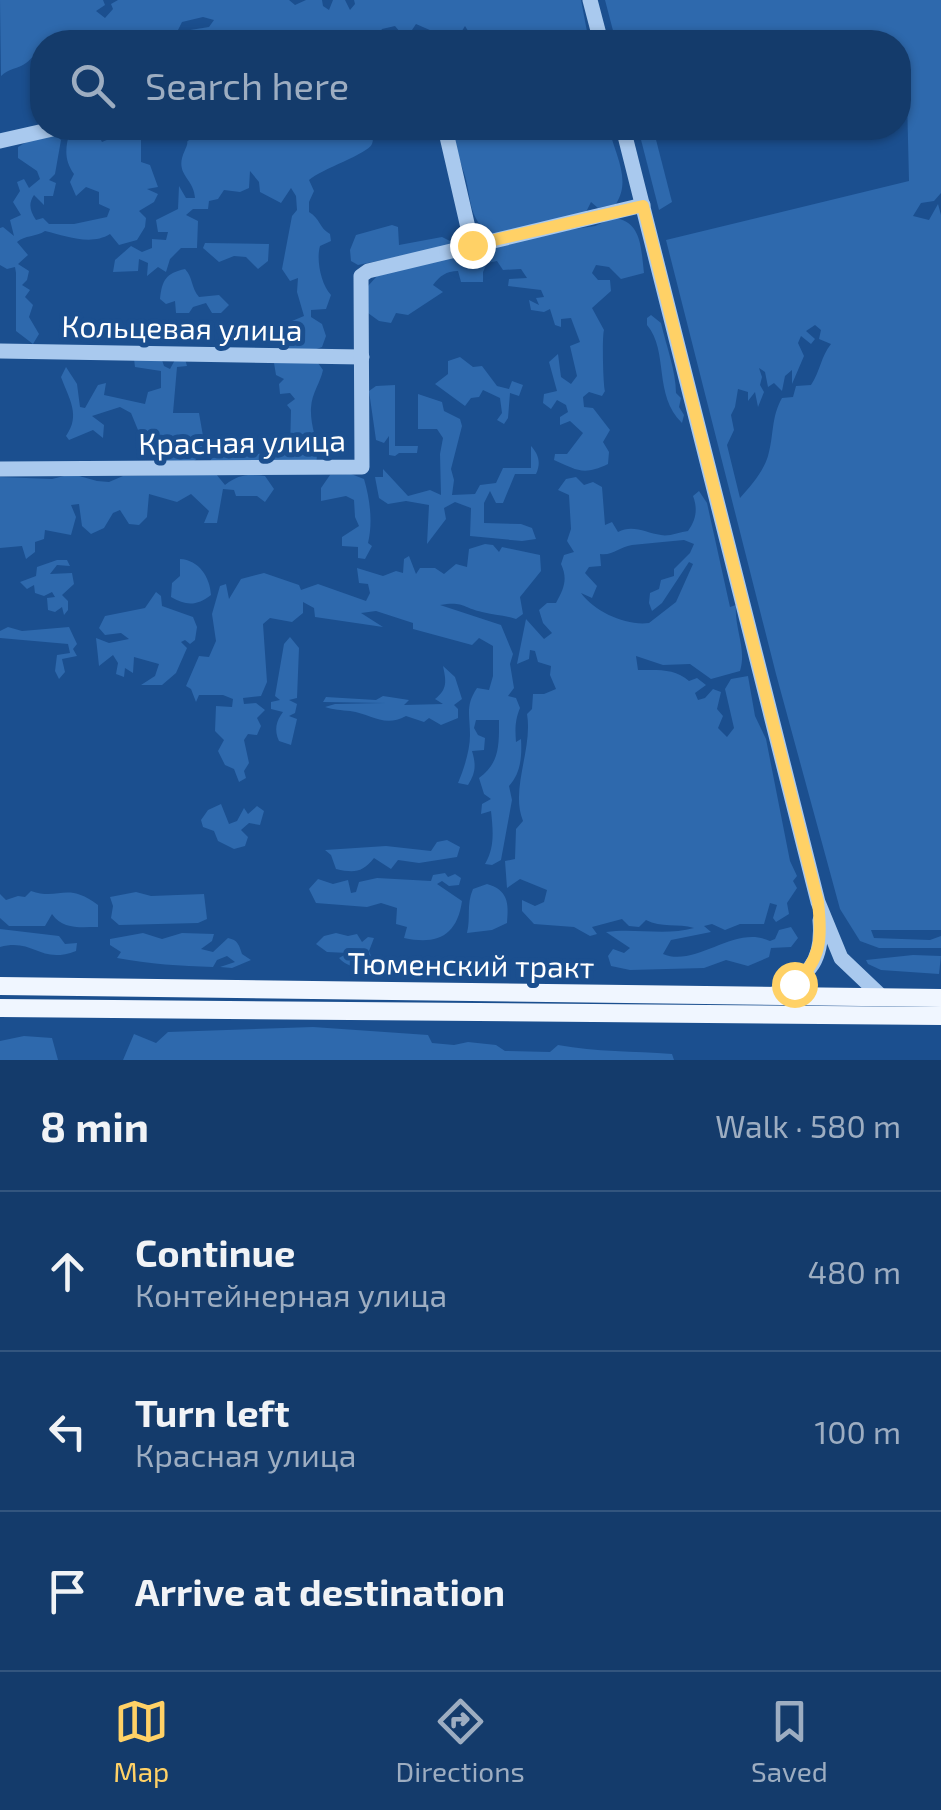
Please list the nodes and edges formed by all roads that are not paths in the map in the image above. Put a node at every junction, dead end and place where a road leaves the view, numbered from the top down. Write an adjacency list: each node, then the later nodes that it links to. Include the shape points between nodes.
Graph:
1 (590, 0): 2 (street)
2 (598, 30)
3 (30, 134): 6 (street)
4 (448, 140): 8 (street)
5 (626, 140): 7 (street)
6 (0, 141)
7 (643, 206): 8 (street, Красная улица); 12 (street)
8 (472, 245): 10 (street, Красная улица, via 361,276)
9 (0, 351): 10 (street, Кольцевая улица)
10 (362, 357): 11 (street, Красная улица, via 362,467)
11 (0, 469)
12 (818, 902): 14 (street, via 814,964); 15 (street, via 841,958)
13 (0, 986): 14 (main road, Тюменский тракт)
14 (770, 996): 15 (main road, Тюменский тракт)
15 (882, 997): 16 (main road, Тюменский тракт)
16 (941, 998)
17 (0, 1008): 18 (main road, Тюменский тракт)
18 (941, 1016)

